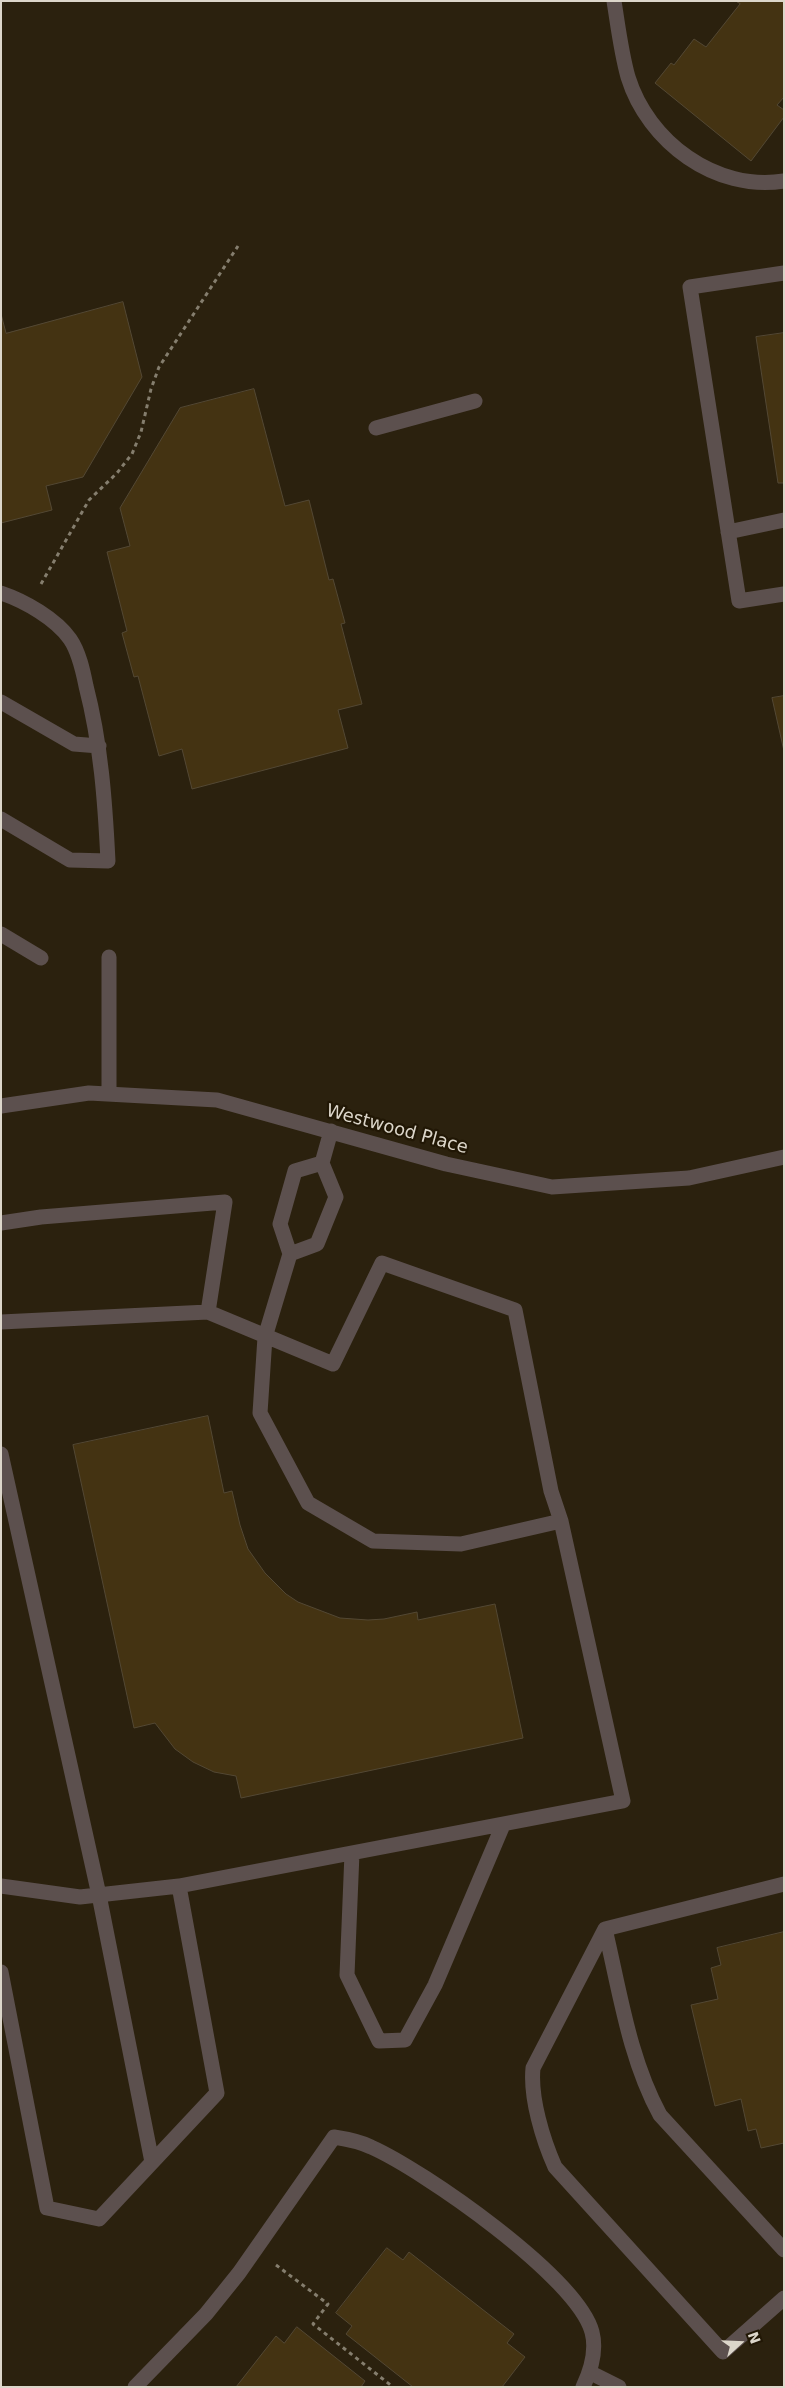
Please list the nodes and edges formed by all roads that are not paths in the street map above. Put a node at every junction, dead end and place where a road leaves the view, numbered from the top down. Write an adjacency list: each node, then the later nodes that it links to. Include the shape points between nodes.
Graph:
1 (614, 1): 2 (street, via 629,78 641,106 658,130 680,151 725,177 745,182)
2 (784, 181)
3 (784, 273): 7 (street, via 690,288)
4 (475, 401): 5 (street)
5 (376, 428)
6 (784, 520): 7 (street)
7 (728, 532): 9 (street, via 739,601)
8 (1, 592): 11 (street, via 62,629 72,641)
9 (784, 594)
10 (1, 702): 11 (street, via 74,744)
11 (100, 746): 12 (street, via 108,861 70,860)
12 (1, 819)
13 (1, 934): 15 (street)
14 (109, 957): 16 (street)
15 (41, 958)
16 (109, 1094): 17 (street, Westwood Place, via 89,1093); 18 (street, Westwood Place, via 217,1100)
17 (1, 1106)
18 (331, 1132): 19 (street, Westwood Place, via 446,1164 552,1186 689,1178); 20 (street)
19 (784, 1157)
20 (322, 1163): 22 (street, via 295,1171 280,1224); 22 (street, via 336,1197 316,1244)
21 (1, 1223): 23 (street, via 41,1216 225,1202)
22 (290, 1254): 25 (street)
23 (208, 1312): 24 (street); 25 (street)
24 (1, 1322)
25 (265, 1337): 27 (street, via 260,1413 308,1503 373,1541 461,1544); 27 (street, via 333,1364 382,1263 514,1310 551,1491)
26 (1, 1454): 33 (street)
27 (561, 1521): 28 (street, via 623,1801)
28 (503, 1825): 29 (street); 29 (street, via 435,1985 405,2040 379,2041 347,1975)
29 (352, 1853): 32 (street)
30 (784, 1884): 34 (street)
31 (1, 1886): 33 (street, via 80,1897)
32 (179, 1886): 33 (street); 36 (street, via 217,2094)
33 (99, 1895): 36 (street)
34 (605, 1929): 37 (street, via 637,2063 660,2115); 38 (street, via 533,2068 536,2104 547,2148 556,2167 724,2352)
35 (1, 1972): 36 (street, via 48,2208 99,2219)
36 (152, 2162)
37 (784, 2250)
38 (784, 2298)
39 (590, 2372): 40 (street, via 595,2348 592,2330 566,2292 482,2217 445,2189 370,2146 334,2137 206,2314); 41 (street); 42 (street)
40 (135, 2387)
41 (582, 2387)
42 (619, 2387)

